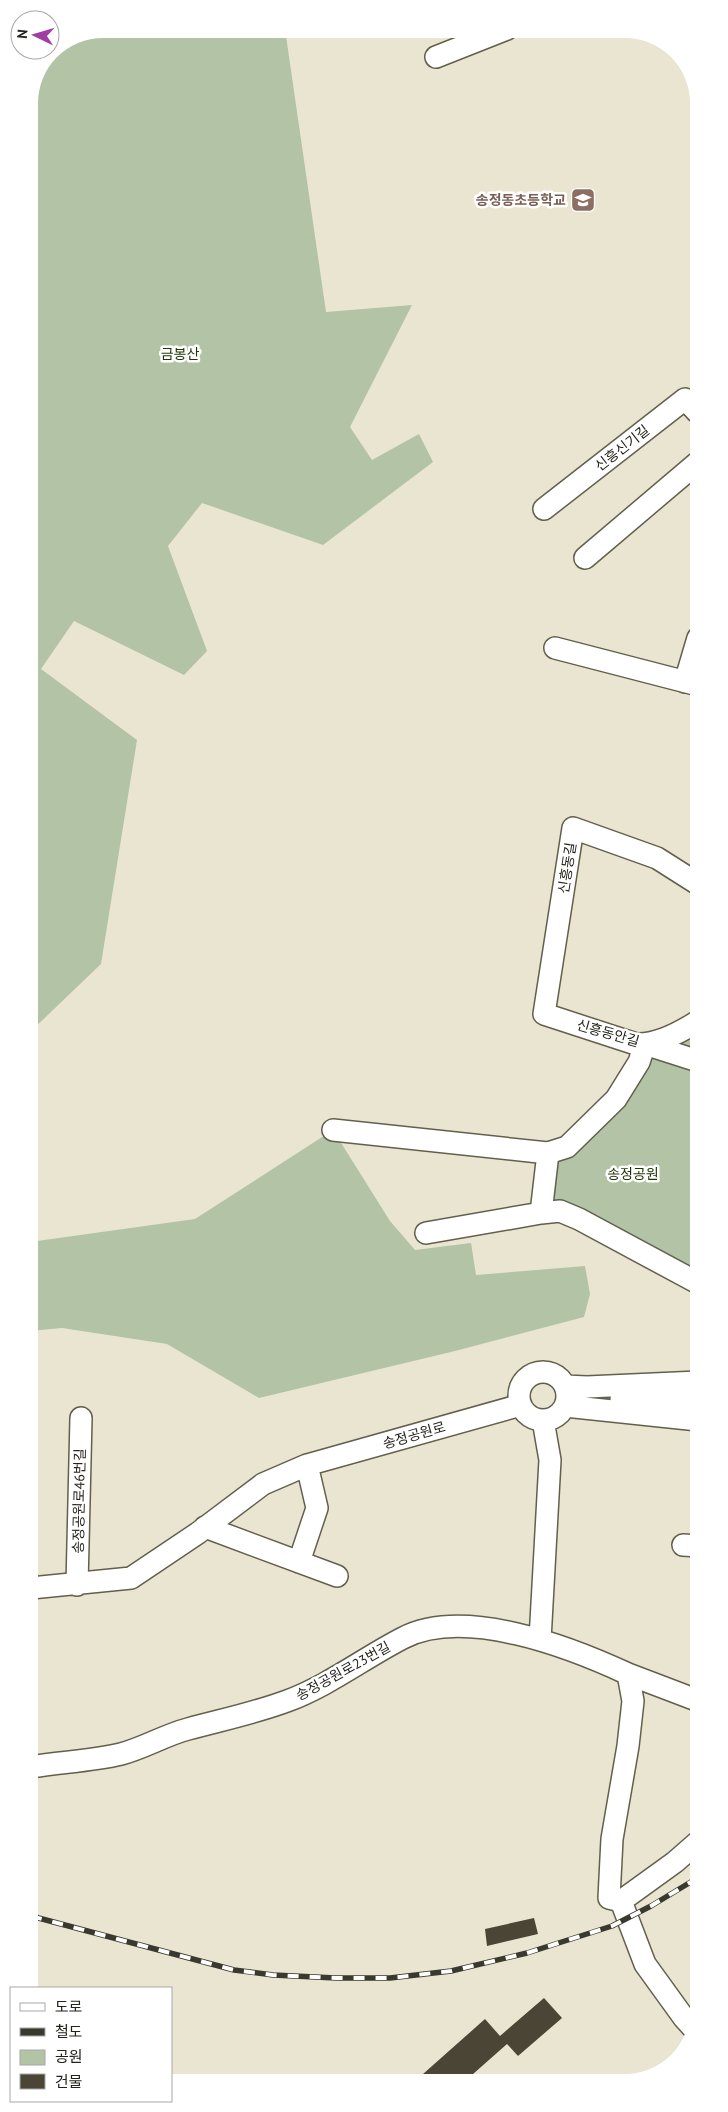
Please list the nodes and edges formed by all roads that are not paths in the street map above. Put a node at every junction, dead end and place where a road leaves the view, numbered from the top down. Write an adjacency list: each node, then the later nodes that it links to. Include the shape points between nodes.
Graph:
1 (484, 38): 2 (street)
2 (436, 57)
3 (690, 404): 5 (street, 신흥신기길, via 685,399)
4 (690, 469): 6 (street)
5 (544, 509)
6 (585, 558)
7 (555, 648): 8 (street)
8 (690, 684)
9 (690, 879): 10 (street, 신흥동길, via 657,858 573,828)
10 (544, 1014): 12 (street, 신흥동안길, via 636,1044)
11 (690, 1027): 12 (street, 신흥동안길)
12 (645, 1044): 13 (street); 15 (street, via 639,1062 616,1100 567,1147)
13 (690, 1058)
14 (333, 1130): 15 (street)
15 (548, 1153): 16 (street)
16 (541, 1213): 17 (street); 18 (street, via 560,1211 580,1219)
17 (426, 1234)
18 (690, 1279)
19 (690, 1382): 20 (street, via 586,1387)
20 (566, 1397): 21 (street); 22 (street, via 555,1374 540,1372 532,1374 521,1386); 24 (street); 25 (street, via 558,1415)
21 (690, 1400)
22 (521, 1405): 25 (street, via 528,1415); 26 (street, 송정공원로)
23 (81, 1418): 30 (street, 송정공원로46번길)
24 (690, 1419)
25 (543, 1420): 32 (street, via 550,1460)
26 (307, 1465): 27 (street, 송정공원로, via 263,1484); 28 (street, via 316,1508)
27 (205, 1527): 28 (street); 30 (street, 송정공원로, via 131,1578)
28 (299, 1562): 29 (street)
29 (336, 1576)
30 (78, 1585): 31 (street, 송정공원로)
31 (38, 1588)
32 (540, 1640): 33 (street, 송정공원로23번길); 35 (street, 송정공원로23번길, via 509,1632 460,1627 424,1631 404,1637 322,1685 287,1701 182,1730 120,1754)
33 (628, 1674): 34 (street, 송정공원로23번길); 37 (street, via 633,1701 612,1839 609,1898)
34 (690, 1698)
35 (38, 1766)
36 (690, 1849): 37 (street)
37 (621, 1901): 38 (street, via 645,1964)
38 (689, 2023)

